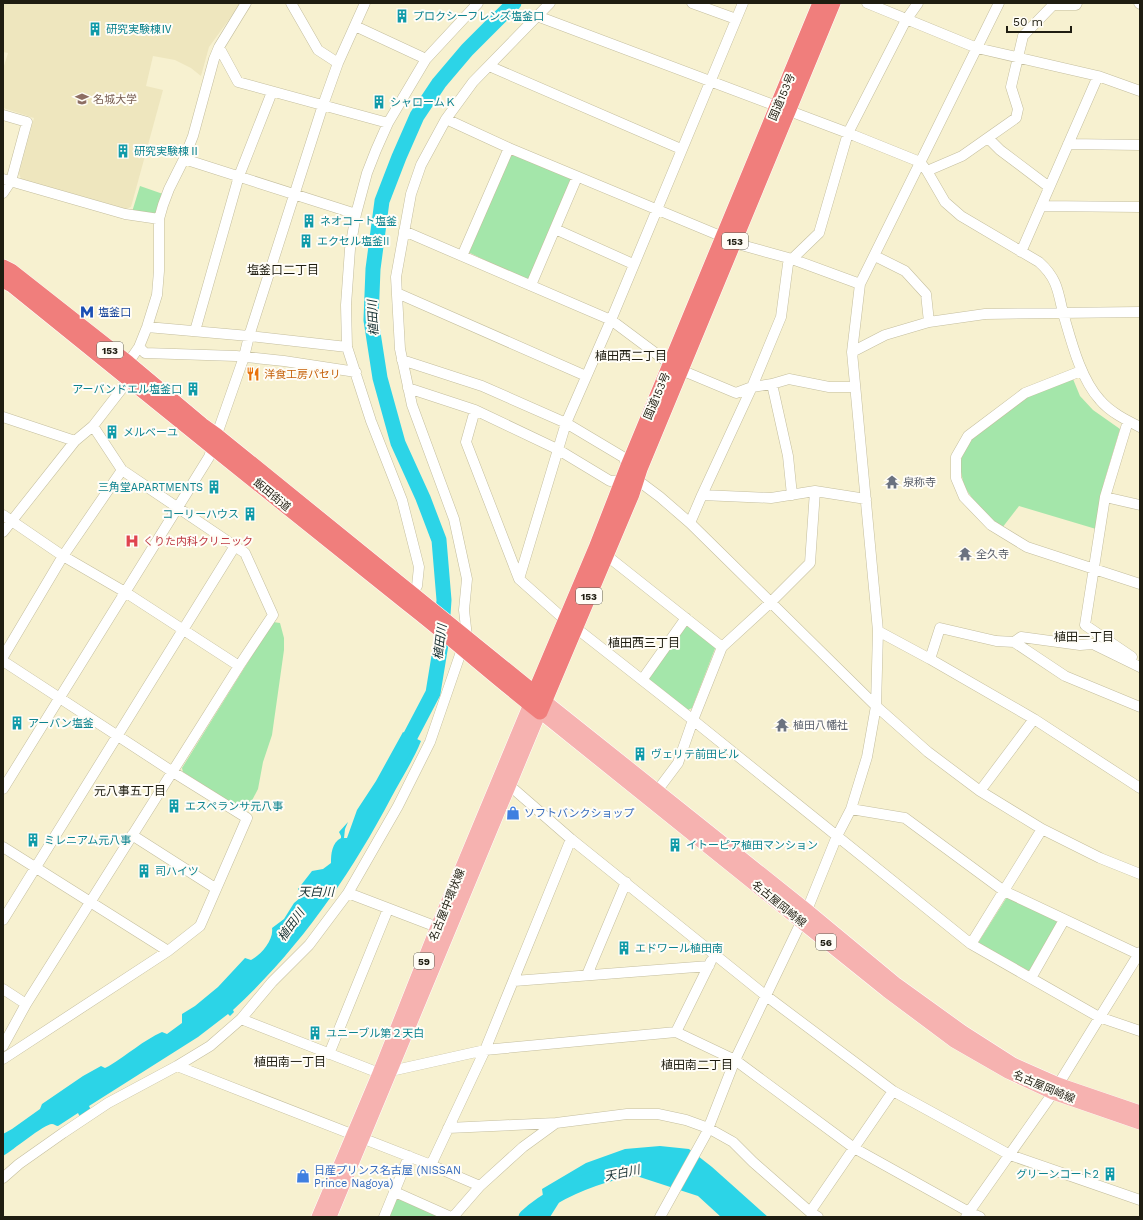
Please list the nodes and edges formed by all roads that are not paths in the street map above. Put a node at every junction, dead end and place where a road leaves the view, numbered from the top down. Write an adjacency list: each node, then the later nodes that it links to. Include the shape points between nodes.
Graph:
1 (246, 3): 18 (street)
2 (291, 3): 22 (street, via 318,50)
3 (365, 3): 17 (street)
4 (478, 3): 21 (street)
5 (550, 3): 14 (street)
6 (692, 3): 15 (street)
7 (743, 3): 15 (street)
8 (820, 3): 29 (highway, 国道153号 / 153)
9 (833, 3): 29 (highway, 国道153号 / 153)
10 (867, 3): 16 (street)
11 (918, 3): 16 (street)
12 (999, 3): 19 (street)
13 (1077, 3): 20 (street, via 1053,5 1023,36)
14 (537, 16): 23 (street); 25 (street)
15 (736, 19): 25 (street)
16 (906, 20): 19 (street); 33 (street)
17 (355, 26): 21 (street); 22 (street)
18 (218, 47): 27 (street, via 238,82); 39 (street)
19 (977, 48): 20 (street); 40 (street)
20 (1018, 57): 24 (street); 34 (street, via 1011,87 1018,109 1016,118)
21 (426, 59): 32 (street)
22 (338, 63): 28 (street)
23 (489, 66): 31 (street); 38 (street)
24 (1098, 76): 26 (street); 35 (street)
25 (710, 82): 29 (street); 38 (street)
26 (1140, 91)
27 (272, 92): 28 (street); 42 (street)
28 (323, 105): 32 (street); 47 (street)
29 (783, 109): 33 (street); 55 (highway, 国道153号 / 153)
30 (3, 115): 44 (street, via 27,122)
31 (446, 118): 37 (street); 54 (street, via 416,176)
32 (388, 123): 51 (street, via 376,150)
33 (848, 133): 40 (street); 59 (street, via 819,233)
34 (988, 138): 41 (street, via 962,156); 45 (street)
35 (1068, 144): 36 (street); 45 (street)
36 (1140, 145)
37 (509, 148): 43 (street); 57 (street)
38 (681, 149): 50 (street)
39 (184, 159): 42 (street); 52 (street, via 169,189)
40 (920, 162): 41 (street); 58 (street)
41 (927, 171): 56 (street, via 945,202 961,216)
42 (239, 176): 47 (street); 71 (street)
43 (577, 177): 50 (street); 53 (street)
44 (7, 180): 46 (street); 52 (street, via 124,214)
45 (1049, 187): 48 (street)
46 (3, 193)
47 (295, 194): 51 (street); 72 (street)
48 (1041, 206): 49 (street); 56 (street)
49 (1140, 207)
50 (656, 209): 55 (street); 60 (street)
51 (356, 214): 74 (street, via 347,279)
52 (159, 219): 70 (street, via 158,295)
53 (555, 229): 60 (street); 64 (street)
54 (404, 231): 57 (street); 65 (street, via 396,277)
55 (728, 240): 59 (street); 79 (highway, 国道153号 / 153)
56 (1021, 252): 66 (street, via 1046,268 1057,284)
57 (462, 256): 64 (street)
58 (875, 256): 63 (street); 69 (street, via 905,271 926,294)
59 (792, 259): 63 (street); 85 (street, via 788,264 781,317)
60 (633, 264): 68 (street)
61 (3, 267): 78 (highway, 飯田街道 / 153)
62 (3, 280): 83 (highway, 飯田街道 / 153)
63 (860, 284): 75 (street)
64 (531, 285): 68 (street)
65 (396, 293): 77 (street); 82 (street)
66 (1063, 312): 67 (street); 69 (street, via 985,314); 80 (street)
67 (1140, 312)
68 (611, 320): 79 (street); 82 (street)
69 (929, 322): 75 (street, via 885,335)
70 (147, 327): 71 (street); 73 (street)
71 (195, 331): 72 (street)
72 (249, 336): 74 (street); 76 (street)
73 (139, 347): 76 (street, via 145,352); 78 (street)
74 (347, 347): 81 (street)
75 (852, 352): 86 (street)
76 (244, 357): 81 (street); 95 (street)
77 (402, 360): 87 (street); 91 (street, via 482,386)
78 (128, 363): 83 (street); 95 (highway, 飯田街道 / 153, via 202,425)
79 (676, 367): 85 (street, via 736,393); 97 (highway, 国道153号 / 153); 99 (highway, 国道153号 / 153)
80 (1081, 371): 90 (street, via 1100,400); 114 (street, via 1025,393 968,436 956,457 956,478 964,496 991,525 1027,547)
81 (356, 372): 118 (street, via 406,515 419,567)
82 (586, 376): 91 (street)
83 (127, 379): 92 (street); 95 (highway, 飯田街道 / 153)
84 (772, 384): 85 (street); 86 (street, via 789,379 829,387); 102 (street, via 788,456)
85 (752, 387): 101 (street)
86 (855, 387): 104 (street)
87 (408, 388): 88 (street); 124 (street, via 454,519 467,579)
88 (474, 410): 96 (street); 115 (street, via 466,442)
89 (3, 417): 94 (street)
90 (1128, 421): 93 (street); 103 (street)
91 (566, 423): 96 (street); 97 (street, via 623,457)
92 (93, 426): 94 (street); 98 (street)
93 (1140, 427)
94 (75, 441): 108 (street)
95 (214, 441): 106 (street, via 209,457); 118 (highway, 飯田街道 / 153); 118 (highway, 飯田街道 / 153)
96 (557, 449): 99 (street, via 610,481); 115 (street)
97 (628, 466): 99 (highway, 国道153号 / 153)
98 (122, 470): 106 (street); 113 (street)
99 (629, 480): 109 (street, via 660,496); 112 (highway, 国道153号 / 153, via 632,494); 121 (highway, 国道153号 / 153, via 596,548)
100 (815, 491): 102 (street); 104 (street); 119 (street, via 810,563)
101 (702, 495): 102 (street, via 771,498); 109 (street)
102 (792, 495)
103 (1105, 497): 105 (street); 114 (street)
104 (866, 499): 123 (street)
105 (1140, 505)
106 (178, 508): 111 (street); 117 (street)
107 (3, 515): 108 (street)
108 (12, 521): 110 (street); 113 (street)
109 (690, 523): 119 (street)
110 (3, 532)
111 (235, 546): 122 (street); 131 (street, via 245,553 273,615)
112 (606, 555): 120 (street); 121 (highway, 国道153号 / 153)
113 (63, 556): 117 (street); 127 (street)
114 (1094, 569): 116 (street); 130 (street, via 1085,625)
115 (519, 579): 121 (street)
116 (1140, 584)
117 (125, 592): 122 (street); 134 (street)
118 (417, 601): 124 (highway, 飯田街道 / 153)
119 (771, 602): 126 (street); 136 (street)
120 (686, 618): 126 (street); 133 (street)
121 (571, 624): 133 (street); 135 (highway, 国道153号 / 153)
122 (183, 630): 131 (street); 140 (street)
123 (878, 631): 128 (street); 136 (street)
124 (459, 639): 135 (highway, 飯田街道 / 153); 158 (street, via 430,742 398,806)
125 (1014, 642): 128 (street, via 996,641 940,628); 132 (street, via 1021,637 1080,645 1093,644); 137 (street, via 1065,676)
126 (722, 647): 139 (street)
127 (3, 657)
128 (930, 659): 138 (street)
129 (3, 661): 134 (street)
130 (1140, 663)
131 (239, 666): 141 (street)
132 (1140, 667)
133 (642, 680): 139 (street)
134 (60, 698): 140 (street); 144 (street)
135 (537, 702): 142 (main road, 名古屋中環状線 / 59); 145 (main road, 名古屋岡崎線 / 56); 161 (main road, 名古屋岡崎線 / 56); 164 (main road, 名古屋中環状線 / 59)
136 (876, 706): 146 (street, via 928,752); 147 (street, via 867,757)
137 (1140, 706)
138 (1034, 719): 143 (street); 146 (street)
139 (693, 720): 145 (street, via 678,763); 150 (street)
140 (117, 736): 141 (street); 153 (street)
141 (173, 772): 149 (street); 156 (street, via 247,818)
142 (509, 785): 151 (street); 186 (main road, 名古屋中環状線 / 59)
143 (1140, 788)
144 (3, 789)
145 (658, 791): 161 (main road, 名古屋岡崎線 / 56)
146 (980, 791): 148 (street)
147 (851, 809): 150 (street); 157 (street, via 905,818)
148 (1042, 829): 154 (street, via 1100,858); 157 (street)
149 (132, 835): 156 (street); 159 (street)
150 (837, 836): 161 (street); 165 (street)
151 (571, 838): 155 (street); 172 (street)
152 (3, 847): 153 (street)
153 (36, 868): 159 (street); 162 (street)
154 (1140, 874)
155 (626, 882): 167 (street); 170 (street)
156 (216, 888): 166 (street, via 200,926)
157 (1004, 891): 163 (street); 165 (street)
158 (348, 893): 160 (street); 177 (street, via 309,945 272,982)
159 (90, 902): 166 (street); 175 (street)
160 (388, 909): 164 (street); 182 (street)
161 (803, 916): 174 (street); 187 (main road, 名古屋岡崎線 / 56, via 887,991 954,1041 1008,1072)
162 (3, 920)
163 (1064, 920): 168 (street); 171 (street)
164 (437, 927): 186 (main road, 名古屋中環状線 / 59)
165 (971, 944): 171 (street)
166 (168, 951): 183 (street)
167 (714, 954): 169 (street); 174 (street)
168 (1140, 954): 176 (street)
169 (709, 966): 170 (street); 179 (street)
170 (587, 976): 172 (street)
171 (1031, 978): 176 (street)
172 (514, 981): 181 (street)
173 (3, 989): 175 (street)
174 (765, 995): 184 (street); 188 (street)
175 (26, 1004): 180 (street)
176 (1099, 1017): 178 (street); 187 (street)
177 (241, 1019): 182 (street); 185 (street, via 210,1046)
178 (1140, 1031)
179 (676, 1032): 181 (street); 184 (street)
180 (3, 1046)
181 (485, 1050): 186 (street); 192 (street)
182 (329, 1054): 186 (street)
183 (3, 1058)
184 (735, 1060): 193 (street); 195 (street)
185 (177, 1066): 194 (street); 199 (street, via 108,1103 63,1132)
186 (385, 1072): 194 (main road, 名古屋中環状線 / 59)
187 (1056, 1089): 189 (main road, 名古屋岡崎線 / 56); 191 (main road, 名古屋岡崎線 / 56); 196 (street)
188 (893, 1091): 195 (street); 196 (street)
189 (1140, 1112)
190 (556, 1123): 192 (street); 193 (street, via 627,1114 658,1114 686,1120); 200 (street, via 523,1147)
191 (1140, 1123)
192 (448, 1128): 198 (street)
193 (707, 1131): 204 (street, via 733,1142); 209 (street)
194 (357, 1136): 197 (street); 205 (main road, 名古屋中環状線 / 59); 206 (main road, 名古屋中環状線 / 59)
195 (854, 1148): 203 (street); 204 (street)
196 (1010, 1155): 202 (street); 203 (street)
197 (409, 1156): 198 (street); 201 (street)
198 (431, 1165): 200 (street)
199 (3, 1178)
200 (480, 1186): 208 (street)
201 (395, 1192): 207 (street); 208 (street)
202 (1140, 1200)
203 (968, 1214): 210 (street)
204 (814, 1215)
205 (318, 1217)
206 (330, 1217)
207 (384, 1217)
208 (452, 1217)
209 (660, 1217)
210 (980, 1217)

